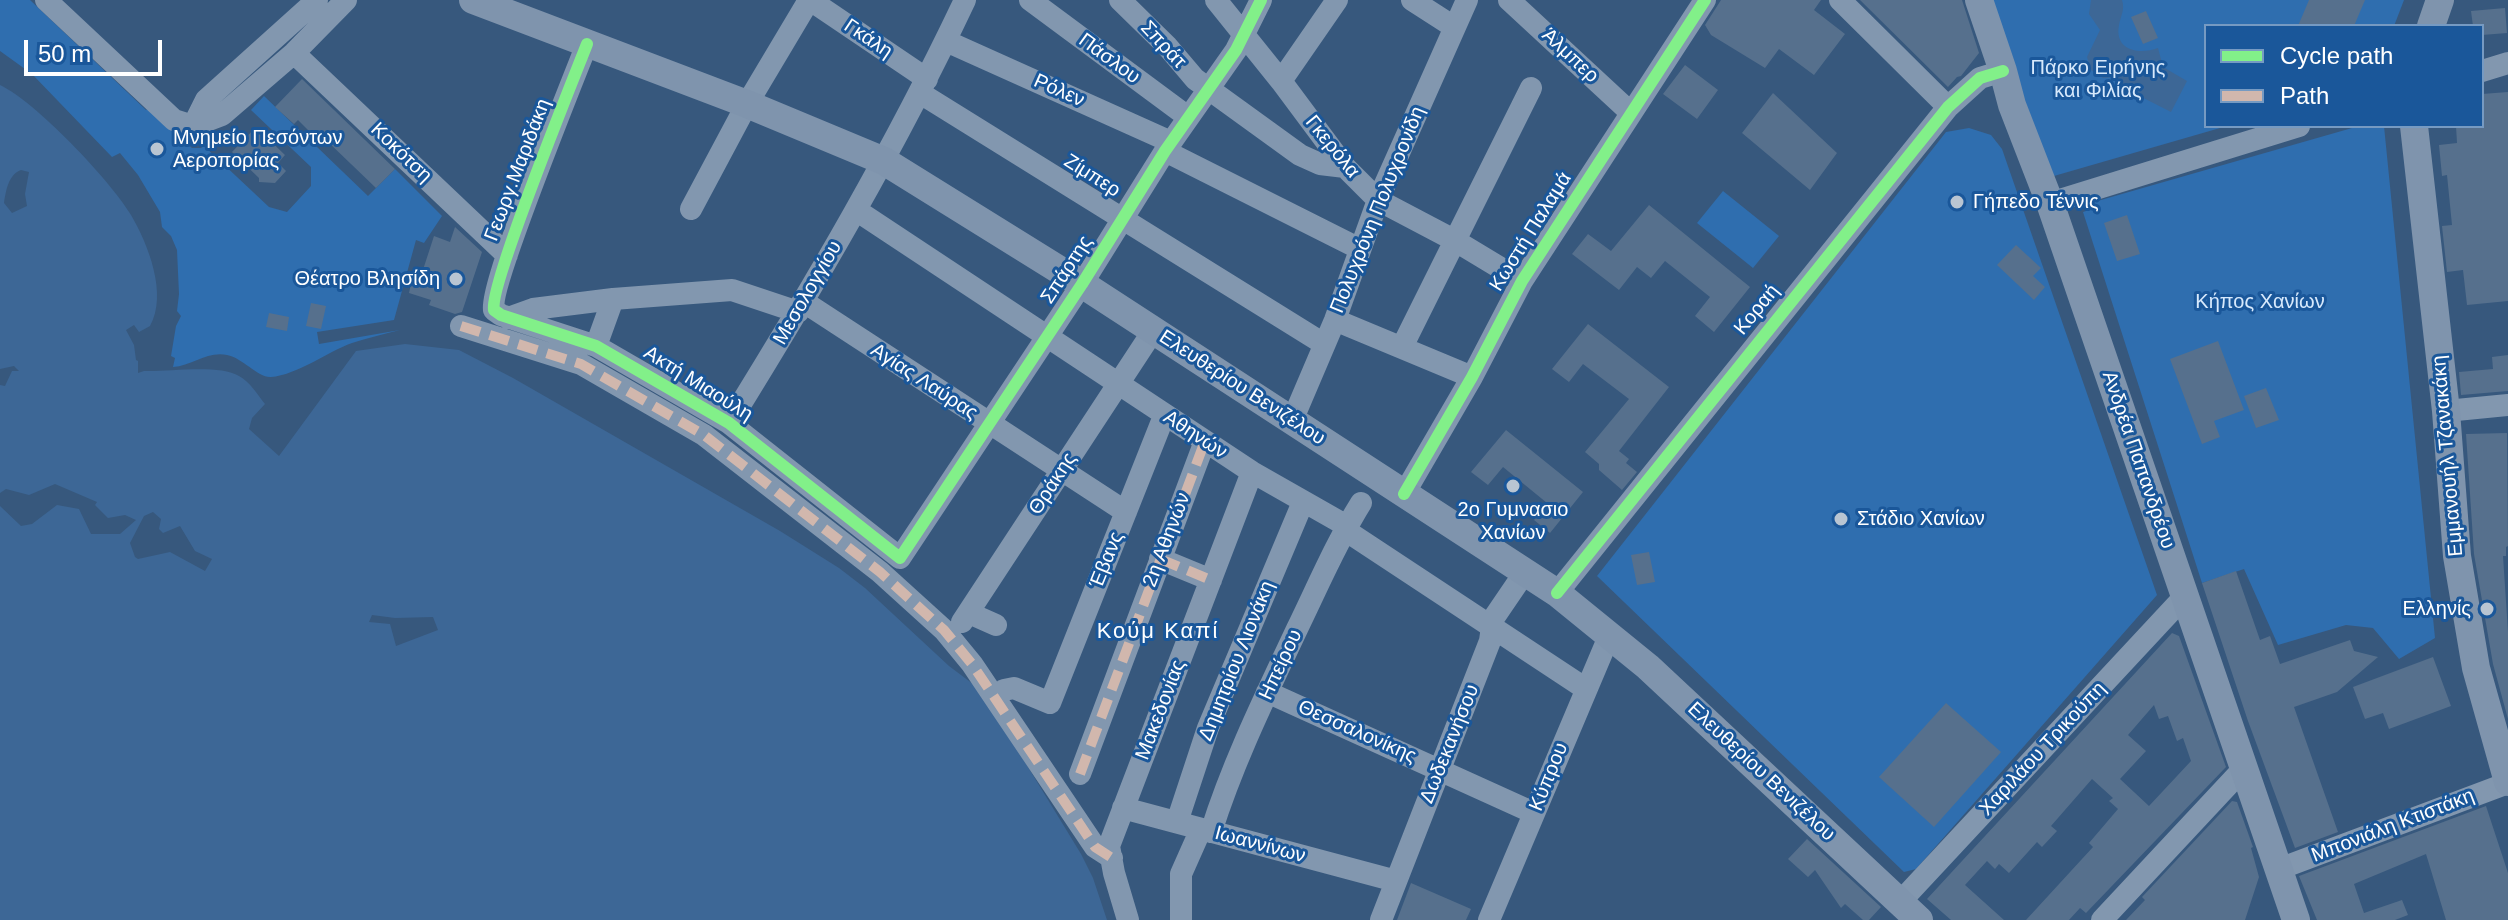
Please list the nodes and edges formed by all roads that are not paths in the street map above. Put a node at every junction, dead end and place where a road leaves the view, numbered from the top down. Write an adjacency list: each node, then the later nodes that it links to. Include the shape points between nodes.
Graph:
1 (46, 0): 36 (street, via 174,120)
2 (317, 0): 36 (street, via 206,100)
3 (346, 0): 24 (street)
4 (473, 0): 23 (main road, Ελευθερίου Βενιζέλου)
5 (810, 0): 29 (street, Γκάλη); 32 (street)
6 (965, 0): 22 (street, Μεσολογγίου)
7 (1030, 0): 35 (street, Πάσλου)
8 (1120, 0): 30 (street, Σπράτ)
9 (1216, 0): 21 (street, Γκερόλα)
10 (1261, 0): 21 (street, Σπάρτης)
11 (1337, 0): 28 (street)
12 (1412, 0): 20 (street)
13 (1467, 0): 20 (street, Πολυχρόνη Πολυχρονίδη)
14 (1509, 0): 34 (street, Άλμπερ)
15 (1705, 0): 34 (street, Κωστή Παλαμά)
16 (1840, 0): 33 (street)
17 (1979, 0): 27 (main road, Ανδρέα Παπανδρέου)
18 (2440, 0): 19 (main road)
19 (2432, 24)
20 (1454, 27): 42 (street, Πολυχρόνη Πολυχρονίδη)
21 (1243, 32): 28 (street, Γκερόλα); 30 (street, Σπάρτης)
22 (946, 41): 29 (street, Μεσολογγίου); 39 (street, Ρόλεν)
23 (587, 44): 32 (main road, Ελευθερίου Βενιζέλου); 49 (street, Γεωργ.Μαριδάκη)
24 (294, 53): 36 (street, via 222,115); 49 (street, Κοκότση)
25 (2508, 63): 26 (street)
26 (2484, 70)
27 (2003, 71): 33 (street, Κοραή, via 1980,78); 43 (main road, Ανδρέα Παπανδρέου)
28 (1281, 81): 41 (street, Γκερόλα)
29 (923, 86): 40 (street, Μεσολογγίου); 46 (street, Ζίμπερ)
30 (1208, 88): 35 (street, Σπάρτης); 41 (street, Σπράτ, via 1300,155)
31 (1531, 88): 47 (street)
32 (747, 104): 40 (main road, Ελευθερίου Βενιζέλου); 44 (street)
33 (1948, 107): 82 (street, Κοραή)
34 (1630, 112): 50 (street, Κωστή Παλαμά)
35 (1188, 117): 39 (street, Σπάρτης)
36 (193, 126)
37 (2293, 128): 43 (street)
38 (2414, 128): 65 (main road, Εμμανουήλ Τζανακάκη)
39 (1168, 146): 46 (street, Σπάρτης); 48 (street, Ρόλεν)
40 (884, 161): 45 (street, Μεσολογγίου); 51 (main road, Ελευθερίου Βενιζέλου)
41 (1345, 167): 42 (street, Γκερόλα)
42 (1378, 200): 47 (street, Γκερόλα); 48 (street, Πολυχρόνη Πολυχρονίδη)
43 (2050, 203): 83 (main road, Ανδρέα Παπανδρέου)
44 (691, 209)
45 (856, 210): 53 (street, Μεσολογγίου); 58 (street, Αθηνών)
46 (1124, 220): 51 (street, Σπάρτης); 59 (street, Ζίμπερ)
47 (1454, 240): 50 (street, Γκερόλα); 61 (street)
48 (1360, 249): 55 (street, Πολυχρόνη Πολυχρονίδη)
49 (507, 255): 54 (street, Γεωργ.Μαριδάκη, via 493,300)
50 (1522, 281): 62 (street, Κωστή Παλαμά)
51 (1082, 284): 57 (main road, Ελευθερίου Βενιζέλου); 58 (street, Σπάρτης)
52 (613, 299): 53 (street, Αγίας Λαύρας, via 732,290); 54 (street, Αγίας Λαύρας); 60 (street)
53 (801, 307): 68 (street, Μεσολογγίου); 69 (street, Αγίας Λαύρας)
54 (501, 314): 60 (street, Ακτή Μιαούλη)
55 (1335, 320): 59 (street, Πολυχρόνη Πολυχρονίδη); 61 (street)
56 (461, 326): 98 (street, Ακτή Μιαούλη, via 581,364 704,435 880,572 963,653 1095,847)
57 (1153, 331): 63 (street, Θράκης); 67 (main road, Ελευθερίου Βενιζέλου)
58 (1046, 338): 63 (street, Αθηνών); 69 (street, Σπάρτης)
59 (1324, 344): 67 (street, Πολυχρόνη Πολυχρονίδη)
60 (596, 346): 68 (street, Ακτή Μιαούλη)
61 (1402, 347): 62 (street)
62 (1472, 377): 73 (street, Κωστή Παλαμά)
63 (1118, 385): 66 (street, Αθηνών); 71 (street, Θράκης)
64 (2508, 405): 65 (street)
65 (2446, 411): 93 (main road, Εμμανουήλ Τζανακάκη, via 2457,556 2476,668)
66 (1164, 416): 70 (street, Αθηνών); 76 (street, Έβανς)
67 (1292, 421): 73 (main road, Ελευθερίου Βενιζέλου)
68 (729, 423): 78 (street, Ακτή Μιαούλη)
69 (989, 424): 71 (street, Αγίας Λαύρας); 78 (street, Σπάρτης)
70 (1205, 441): 72 (street, Αθηνών); 79 (street, 2η Αθηνών)
71 (1062, 471): 76 (street, Αγίας Λαύρας); 84 (street, Θράκης, via 965,617)
72 (1252, 472): 74 (street, Αθηνών); 81 (street, Μακεδονίας)
73 (1404, 494): 80 (main road, Ελευθερίου Βενιζέλου)
74 (1303, 502): 77 (street, Αθηνών); 96 (street, Δημητρίου Λιονάκη, via 1208,728)
75 (1361, 503): 77 (street, Ηπείρου)
76 (1126, 512): 88 (street, Έβανς, via 1050,703 1014,688)
77 (1346, 528): 85 (street, Αθηνών); 89 (street, Ηπείρου)
78 (900, 558)
79 (1160, 559): 81 (street); 92 (street, 2η Αθηνών)
80 (1525, 572): 82 (main road, Ελευθερίου Βενιζέλου); 85 (street, Δωδεκανήσου)
81 (1211, 580): 94 (street, Μακεδονίας)
82 (1557, 593): 86 (main road, Ελευθερίου Βενιζέλου)
83 (2185, 596): 90 (main road, Ανδρέα Παπανδρέου); 101 (street, Χαριλάου Τρικούπη)
84 (996, 625)
85 (1492, 627): 87 (street, Αθηνών); 91 (street, Δωδεκανήσου)
86 (1610, 634): 87 (street, Κύπρου); 101 (main road, Ελευθερίου Βενιζέλου)
87 (1586, 689): 95 (street, Κύπρου)
88 (1004, 690)
89 (1267, 692): 91 (street, Θεσσαλονίκης); 97 (street, Ηπείρου)
90 (2244, 768): 100 (main road, Ανδρέα Παπανδρέου); 106 (street)
91 (1439, 769): 95 (street, Θεσσαλονίκης); 99 (street, Δωδεκανήσου)
92 (1080, 774)
93 (2508, 782): 100 (street, Μπονιάλη Κτιστάκη)
94 (1123, 808): 96 (street, Ιωαννίνων); 98 (street, Μακεδονίας, via 1109,846)
95 (1534, 813): 105 (street, Κύπρου)
96 (1177, 822): 97 (street, Ιωαννίνων)
97 (1206, 830): 99 (street, Ιωαννίνων); 103 (street, Ηπείρου, via 1181,874)
98 (1112, 858): 102 (street)
99 (1396, 881): 104 (street, Δωδεκανήσου)
100 (2283, 881): 107 (street); 108 (main road, Ανδρέα Παπανδρέου)
101 (1910, 911)
102 (1128, 920)
103 (1181, 920)
104 (1381, 920)
105 (1489, 920)
106 (2102, 920)
107 (2277, 920)
108 (2296, 920)

